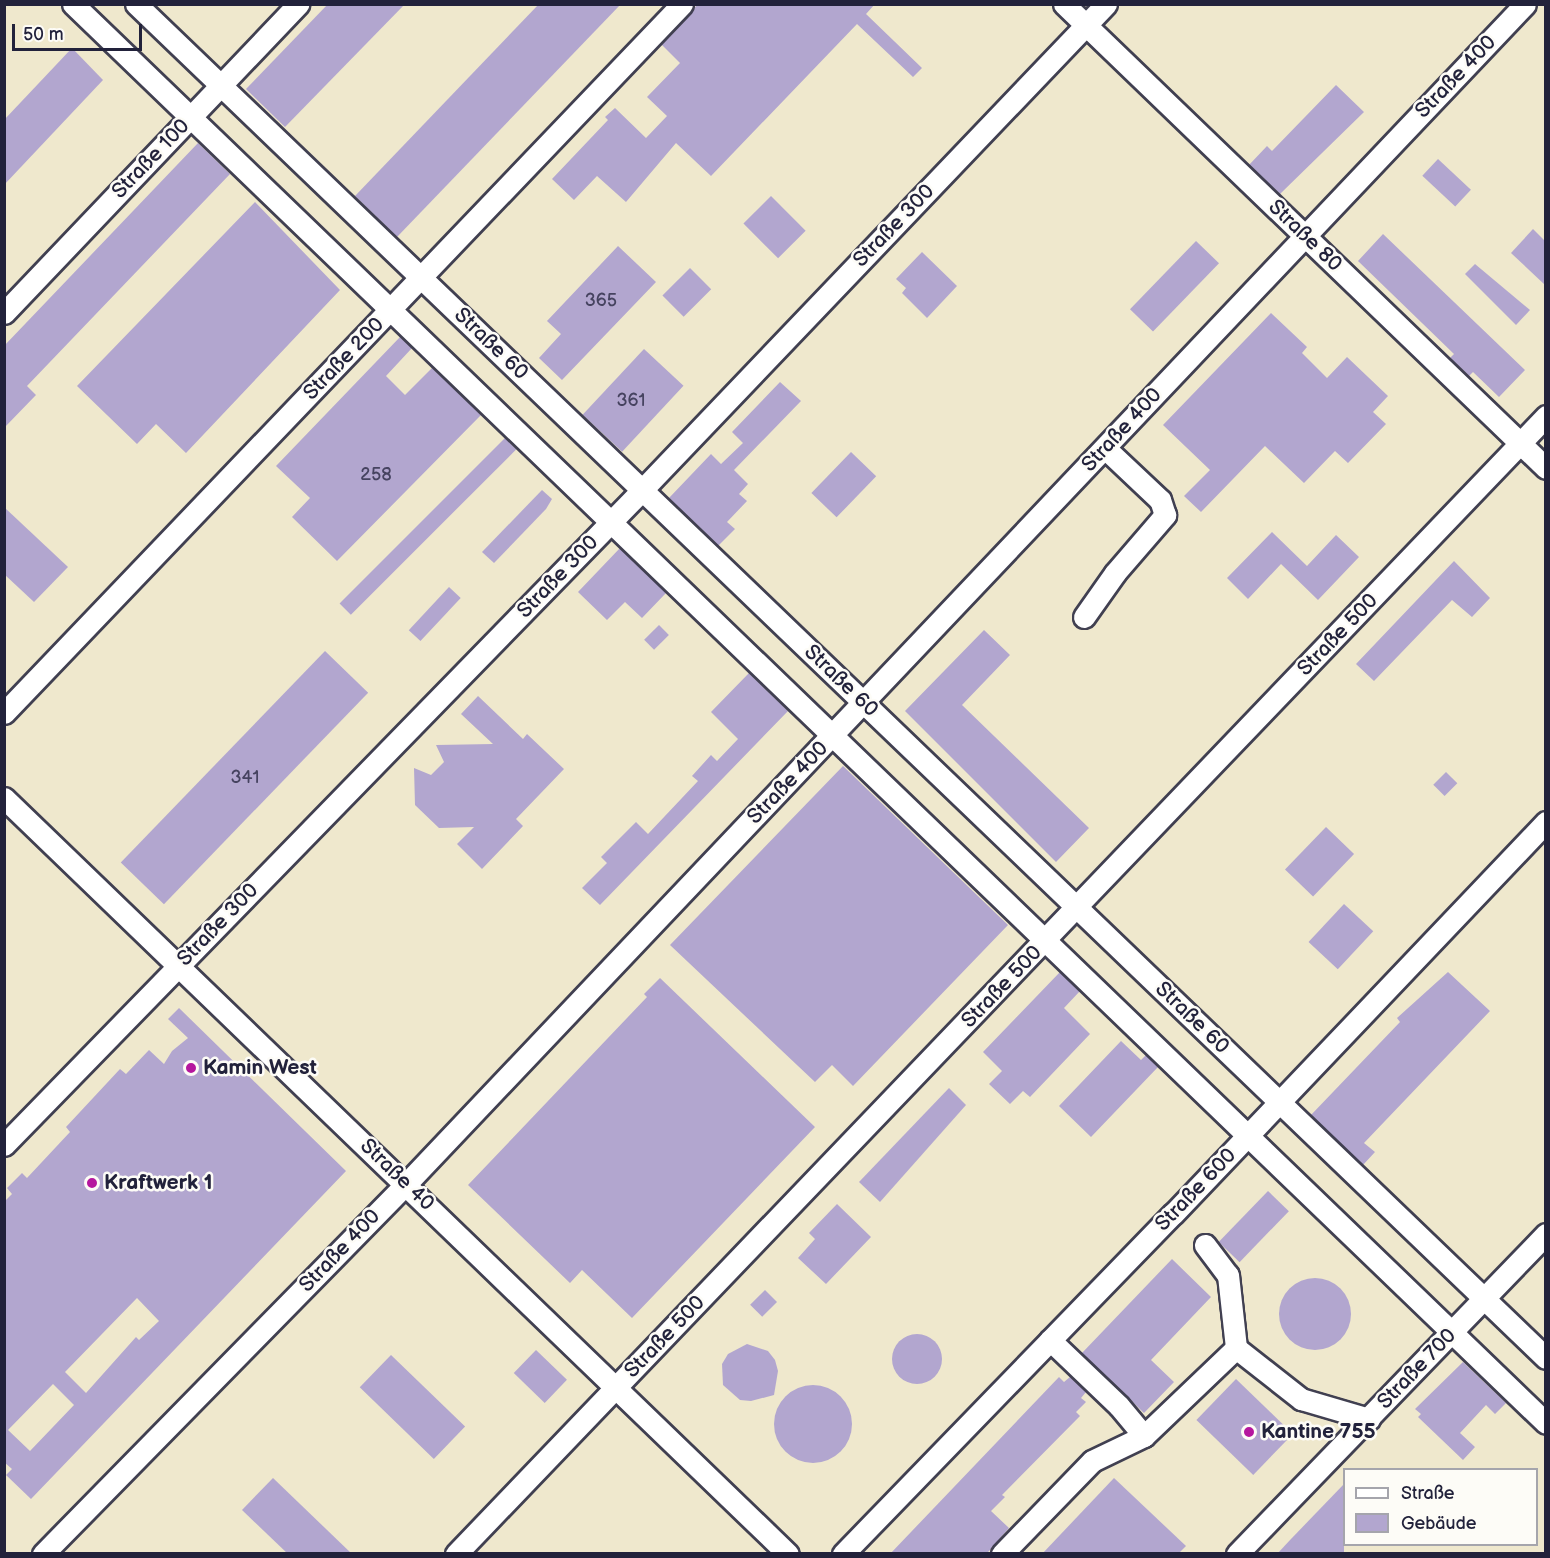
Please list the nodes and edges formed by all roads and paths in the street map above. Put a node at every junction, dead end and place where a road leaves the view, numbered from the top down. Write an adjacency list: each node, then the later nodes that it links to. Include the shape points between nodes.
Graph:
1 (73, 4): 10 (street)
2 (136, 4): 9 (street, Straße 60)
3 (298, 4): 9 (street, Straße 100)
4 (682, 4): 12 (street, Straße 200)
5 (1064, 4): 8 (street, Straße 80)
6 (1106, 4): 8 (street, Straße 300)
7 (1525, 4): 11 (street, Straße 400)
8 (1086, 26): 11 (street, Straße 80); 19 (street, Straße 300)
9 (221, 85): 10 (street, Straße 100); 12 (street, Straße 60)
10 (190, 118): 13 (street); 14 (street, Straße 100)
11 (1304, 236): 16 (street, Straße 80); 17 (street, Straße 400)
12 (422, 278): 13 (street, Straße 200); 19 (street, Straße 60)
13 (390, 311): 20 (street); 23 (street, Straße 200)
14 (4, 312)
15 (1545, 416): 16 (street, Straße 500)
16 (1520, 443): 18 (street, Straße 80); 27 (street, Straße 500)
17 (1105, 448): 21 (street, via 1160,500 1165,515 1115,573); 22 (street, Straße 400)
18 (1545, 468)
19 (642, 490): 20 (street, Straße 300); 22 (street, Straße 60)
20 (610, 523): 24 (street); 29 (street, Straße 300)
21 (1084, 617)
22 (864, 704): 24 (street, Straße 400); 27 (street, Straße 60)
23 (4, 713)
24 (833, 736): 28 (street); 33 (street, Straße 400)
25 (4, 798): 29 (street, Straße 40)
26 (1545, 822): 30 (street, Straße 600)
27 (1078, 908): 28 (street, Straße 500); 30 (street, Straße 60)
28 (1046, 941): 31 (street); 41 (street, Straße 500)
29 (179, 966): 32 (street, Straße 300); 33 (street, Straße 40)
30 (1279, 1103): 31 (street, Straße 600); 36 (street, Straße 60)
31 (1247, 1136): 37 (street); 38 (street, Straße 600)
32 (4, 1145)
33 (406, 1184): 41 (street, Straße 40); 45 (street, Straße 400)
34 (1545, 1234): 36 (street, Straße 700)
35 (1205, 1245): 39 (street, via 1228,1275)
36 (1485, 1299): 37 (street, Straße 700); 40 (street, Straße 60)
37 (1453, 1332): 42 (street, Straße 700); 43 (street)
38 (1050, 1340): 44 (street, via 1119,1406); 48 (street, Straße 600)
39 (1236, 1347): 42 (street, via 1301,1399); 44 (street)
40 (1545, 1358)
41 (617, 1387): 46 (street, Straße 500); 47 (street, Straße 40)
42 (1369, 1419): 50 (street, Straße 700)
43 (1545, 1423)
44 (1144, 1436): 49 (street, via 1092,1461)
45 (43, 1554)
46 (456, 1554)
47 (788, 1554)
48 (843, 1554)
49 (1002, 1554)
50 (1237, 1554)

